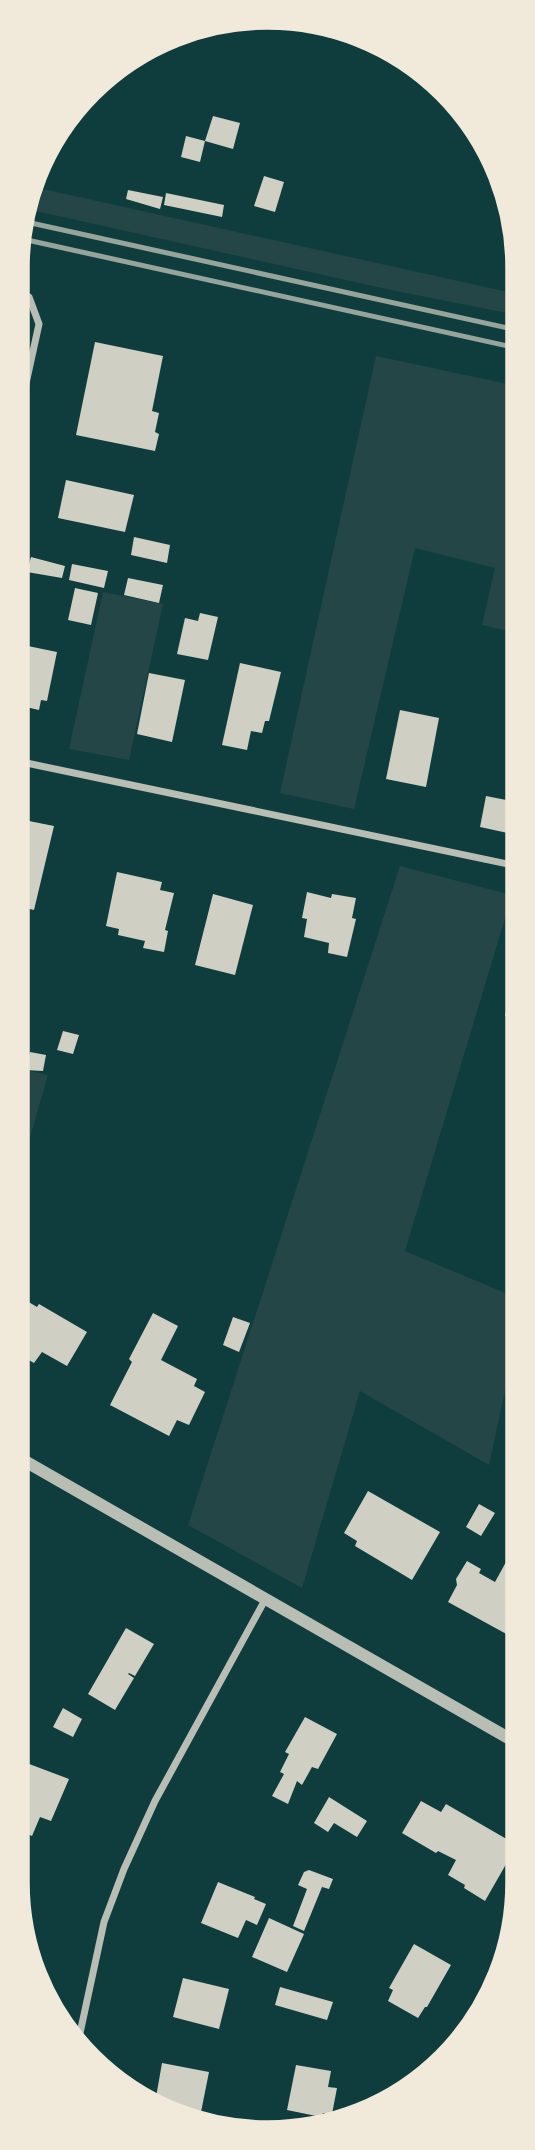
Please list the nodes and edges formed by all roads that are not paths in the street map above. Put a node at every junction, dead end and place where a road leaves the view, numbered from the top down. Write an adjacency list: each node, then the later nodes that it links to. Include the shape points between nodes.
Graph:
1 (28, 296): 2 (street, via 39,324)
2 (28, 375)
3 (28, 763): 4 (street)
4 (507, 864)
5 (28, 1463): 6 (street)
6 (266, 1598): 7 (street); 8 (street, via 155,1801 124,1869 104,1922)
7 (507, 1737)
8 (81, 2033)

